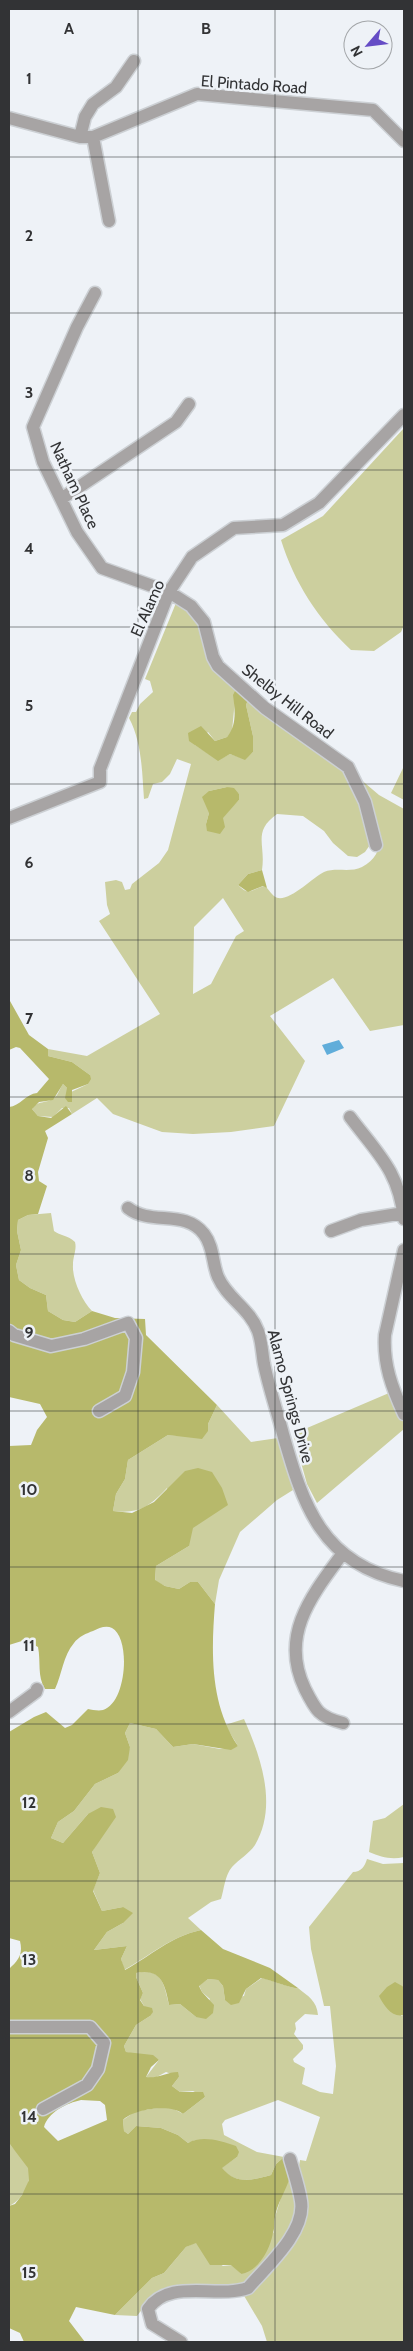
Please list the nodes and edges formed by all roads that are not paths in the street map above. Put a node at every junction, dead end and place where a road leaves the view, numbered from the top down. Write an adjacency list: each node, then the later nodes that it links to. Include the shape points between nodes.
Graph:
1 (134, 61): 3 (street, via 116,87 93,104 85,117)
2 (9, 118): 3 (street)
3 (86, 137): 4 (street, El Pintado Road, via 196,94 373,110); 5 (street)
4 (404, 141)
5 (109, 221)
6 (95, 293): 9 (street, Natham Place, via 34,427 43,462)
7 (189, 404): 9 (street, via 176,422)
8 (404, 415): 10 (street, El Alamo, via 319,503 283,525 234,528 192,557)
9 (61, 498): 10 (street, Natham Place, via 77,532 102,568)
10 (169, 592): 11 (street, El Alamo, via 100,769 100,782); 12 (street, Shelby Hill Road, via 182,599 204,622 212,657 224,671 265,708 348,767 365,802)
11 (9, 818)
12 (376, 844)
13 (350, 1118): 15 (street, via 391,1171 397,1182)
14 (128, 1208): 21 (street, Alamo Springs Drive, via 143,1215 185,1220 205,1235 211,1246 218,1278 257,1329 270,1388 304,1500 322,1531)
15 (404, 1215): 16 (street, via 360,1220)
16 (330, 1231)
17 (404, 1250): 20 (street, via 384,1347 387,1373)
18 (9, 1332): 19 (street, via 50,1346 84,1339 128,1323 136,1338 133,1372 125,1396)
19 (99, 1411)
20 (404, 1414)
21 (343, 1553): 22 (street, Alamo Springs Drive, via 375,1572); 25 (street, via 307,1604 296,1643 298,1671 312,1701 325,1718)
22 (404, 1581)
23 (37, 1689): 24 (street)
24 (9, 1712)
25 (343, 1723)
26 (9, 2026): 27 (street, via 90,2026 104,2043 98,2069 86,2085)
27 (43, 2109)
28 (290, 2159): 29 (street, via 302,2202 296,2231 248,2288 237,2292 169,2292 148,2309 152,2324)
29 (181, 2342)

